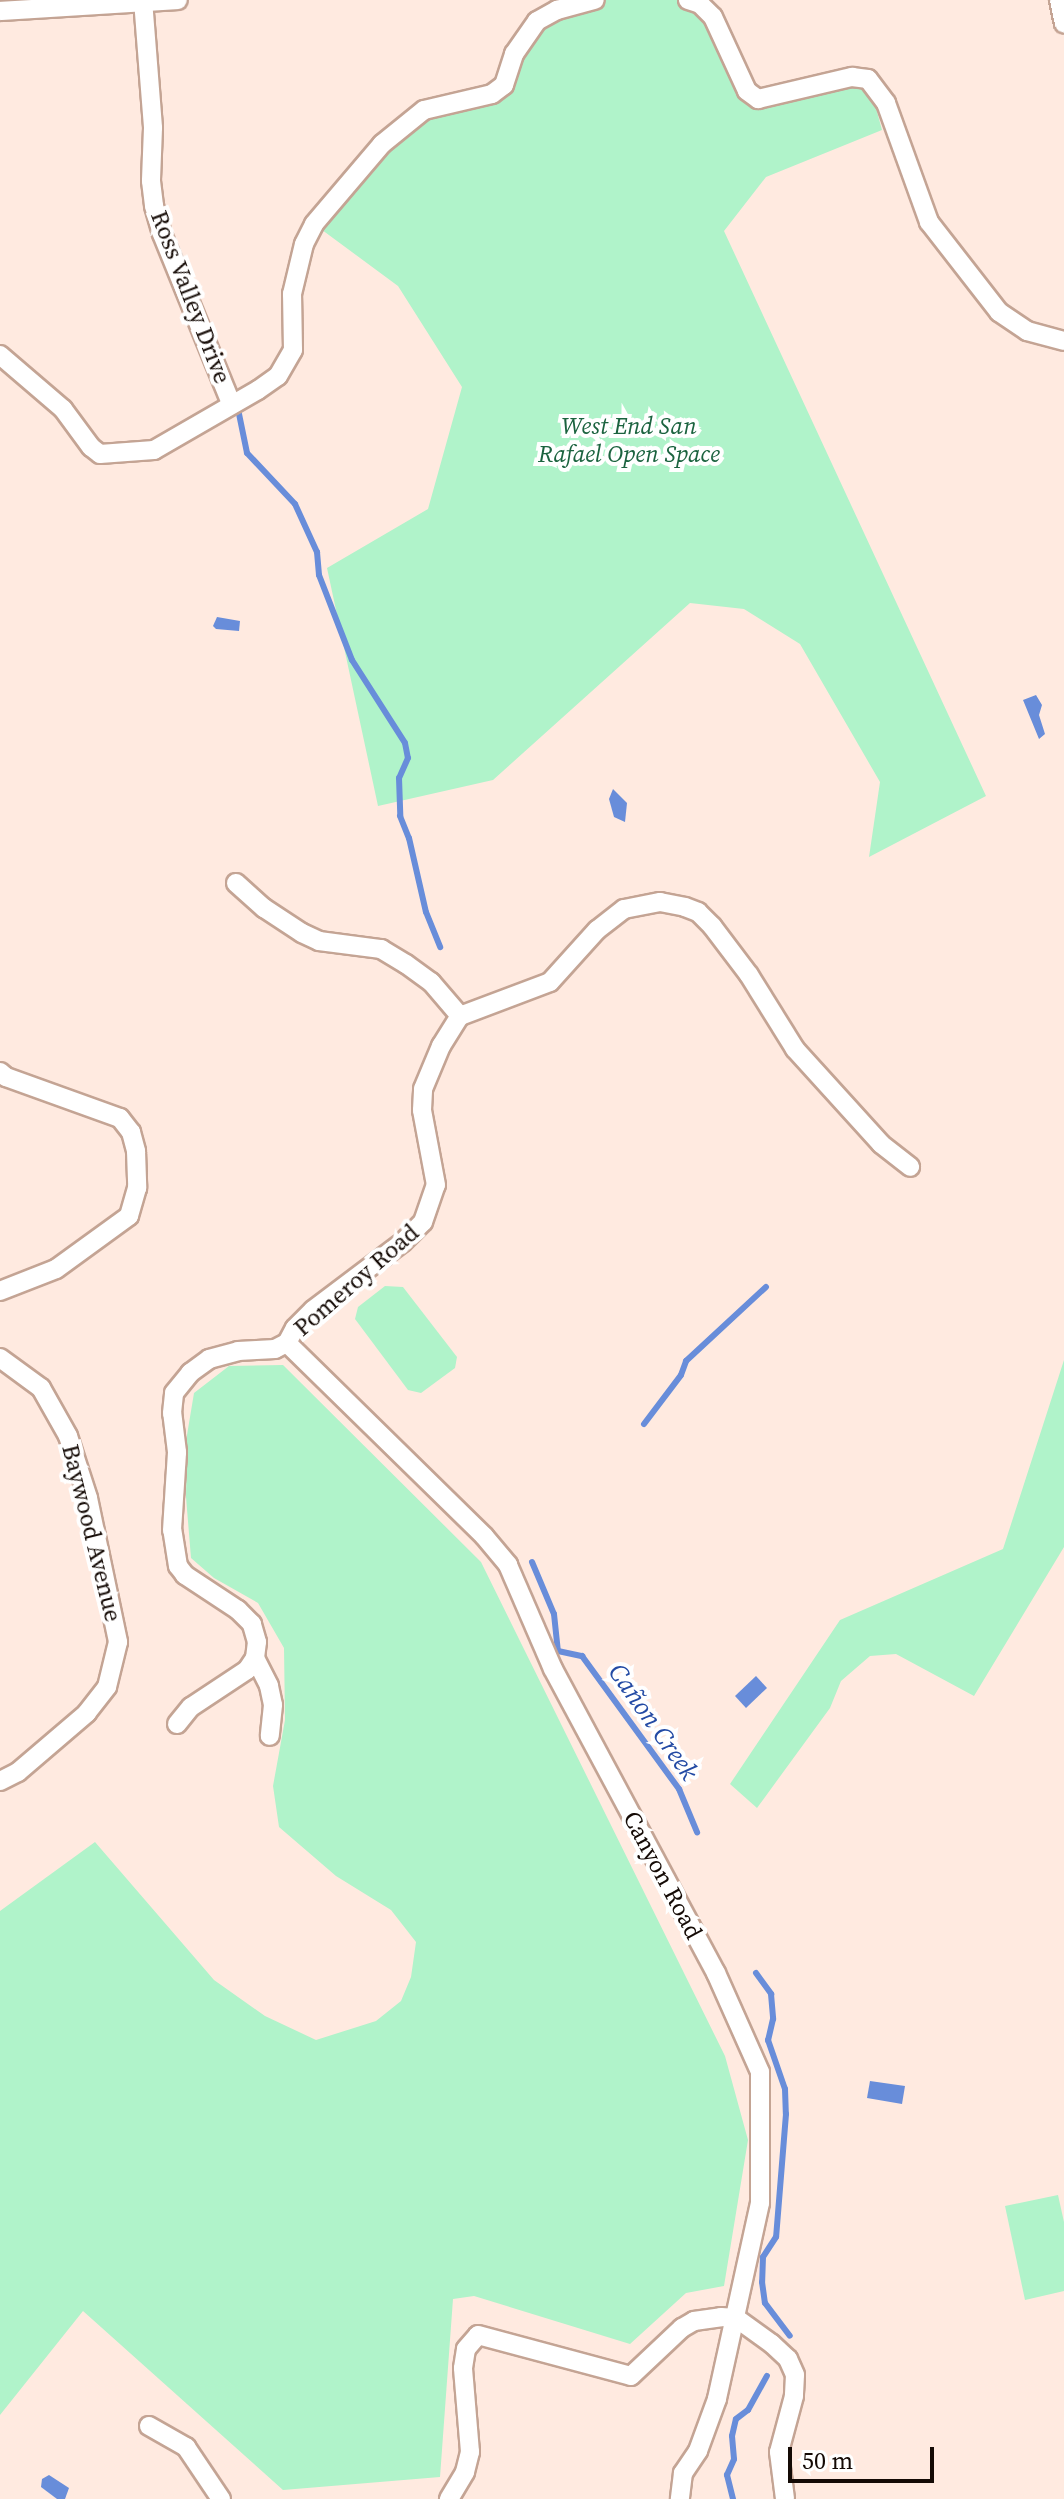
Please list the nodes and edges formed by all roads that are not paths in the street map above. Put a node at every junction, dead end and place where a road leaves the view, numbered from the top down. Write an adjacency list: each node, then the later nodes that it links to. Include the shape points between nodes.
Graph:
1 (178, 0): 5 (street)
2 (595, 0): 10 (street, via 537,21 514,54 504,85 492,94 424,110 382,144 314,224 304,244 292,294 294,340 288,362 268,383)
3 (688, 0): 8 (street, via 713,17 747,91 758,99 852,77 868,79 886,103 929,222 999,312 1027,331)
4 (1059, 0): 7 (street)
5 (143, 1): 6 (street); 10 (street, Ross Valley Drive, via 154,206)
6 (0, 11)
7 (1064, 23)
8 (1064, 341)
9 (0, 355): 10 (street, via 63,409 100,454 154,450)
10 (231, 403)
11 (236, 883): 12 (street, via 264,908 319,941 381,949 431,982)
12 (460, 1016): 14 (street, via 550,982 597,930 624,909 660,902 685,907 712,926 795,1049 881,1144); 16 (street, Pomeroy Road, via 423,1089 436,1185 423,1222 313,1310)
13 (0, 1072): 15 (street, via 120,1118 136,1151 137,1188 129,1216 56,1269)
14 (910, 1167)
15 (0, 1291)
16 (287, 1343): 18 (street, Pomeroy Road, via 209,1359 180,1383 172,1403 177,1452 172,1530 178,1566 252,1624); 22 (street, Canyon Road, via 508,1565 553,1669 716,1973 760,2072 760,2203)
17 (0, 1358): 21 (street, Baywood Avenue, via 41,1388 68,1436 88,1498 118,1642 107,1687 87,1713)
18 (255, 1658): 19 (street); 20 (street, Pomeroy Road, via 273,1705)
19 (177, 1724)
20 (270, 1736)
21 (0, 1781)
22 (736, 2318): 25 (street, via 694,2321 631,2376 478,2335 466,2349 463,2368 470,2452); 26 (street, Canyon Road, via 717,2399 698,2451 683,2473); 27 (street, via 788,2359 795,2375 779,2452)
23 (149, 2426): 24 (street, via 186,2447)
24 (221, 2499)
25 (449, 2499)
26 (680, 2499)
27 (785, 2499)

